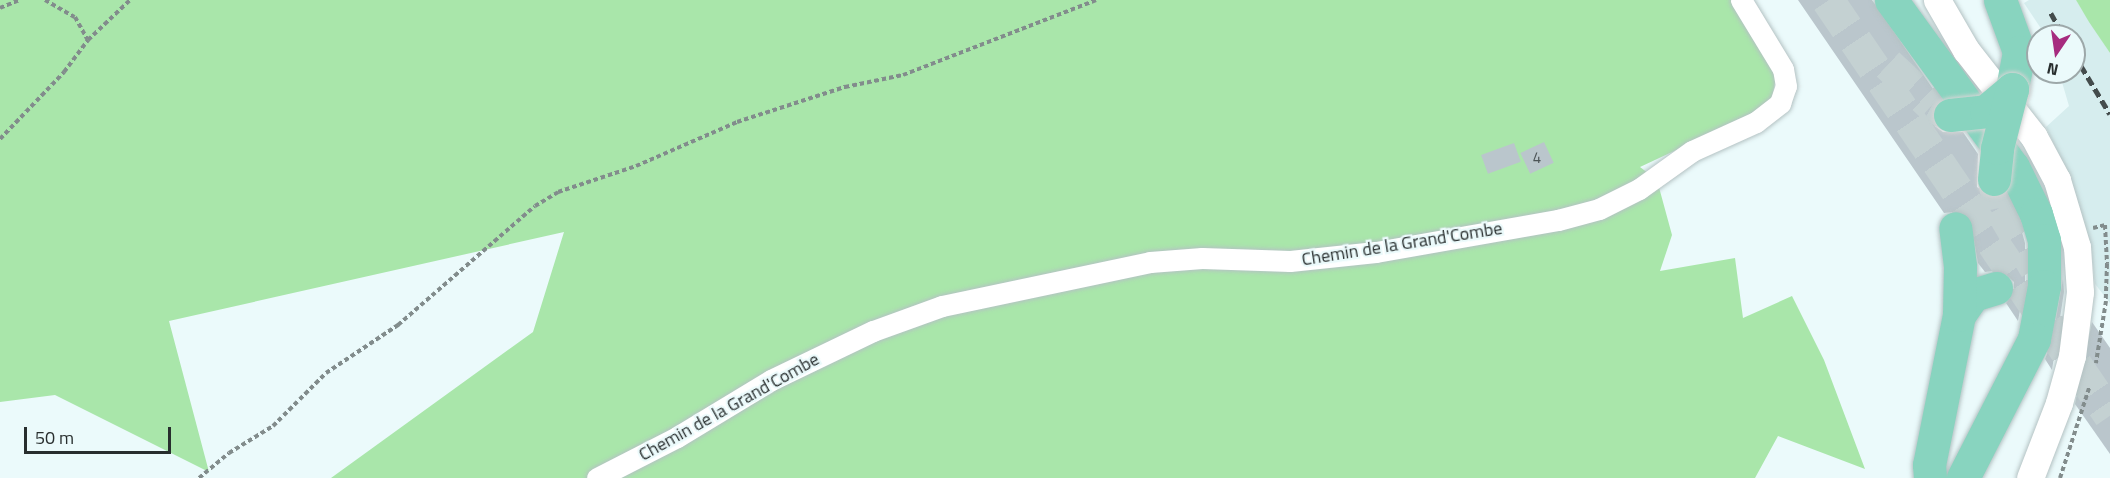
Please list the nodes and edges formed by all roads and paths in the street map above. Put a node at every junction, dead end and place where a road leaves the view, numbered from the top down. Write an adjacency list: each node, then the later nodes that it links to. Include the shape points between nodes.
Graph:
1 (20, 0): 9 (path)
2 (45, 0): 10 (path, via 75,17)
3 (130, 0): 10 (path)
4 (1096, 0): 20 (path, via 903,75 845,87 737,122 636,166 558,192 535,206 398,326 326,373 273,426 229,453)
5 (1741, 0): 21 (street, Chemin de la Grand'Combe, via 1783,69 1786,86 1780,103 1756,122 1692,151 1639,189 1599,209 1558,220 1376,252 1290,261 1202,258 1150,262 942,306 873,331 771,380 677,437)
6 (1891, 0): 23 (highway, via 2013,167 2044,240 2044,286 2034,339)
7 (1937, 0): 24 (street, via 1966,50 2046,158 2064,198 2077,247 2080,292 2072,356 2059,403)
8 (2000, 0): 11 (highway, via 2019,52)
9 (0, 8)
10 (88, 39): 13 (path, via 64,72)
11 (2012, 89): 12 (highway, bridge, via 1986,111); 14 (highway, bridge, via 1997,148)
12 (1950, 115)
13 (0, 139)
14 (1994, 179)
15 (2105, 225): 16 (path)
16 (2100, 226)
17 (1955, 228): 19 (highway, via 1960,266)
18 (1996, 288): 19 (highway, via 1973,295)
19 (1959, 315): 22 (highway, via 1929,465)
20 (199, 478)
21 (597, 478)
22 (1930, 478)
23 (1963, 478)
24 (2030, 478)

